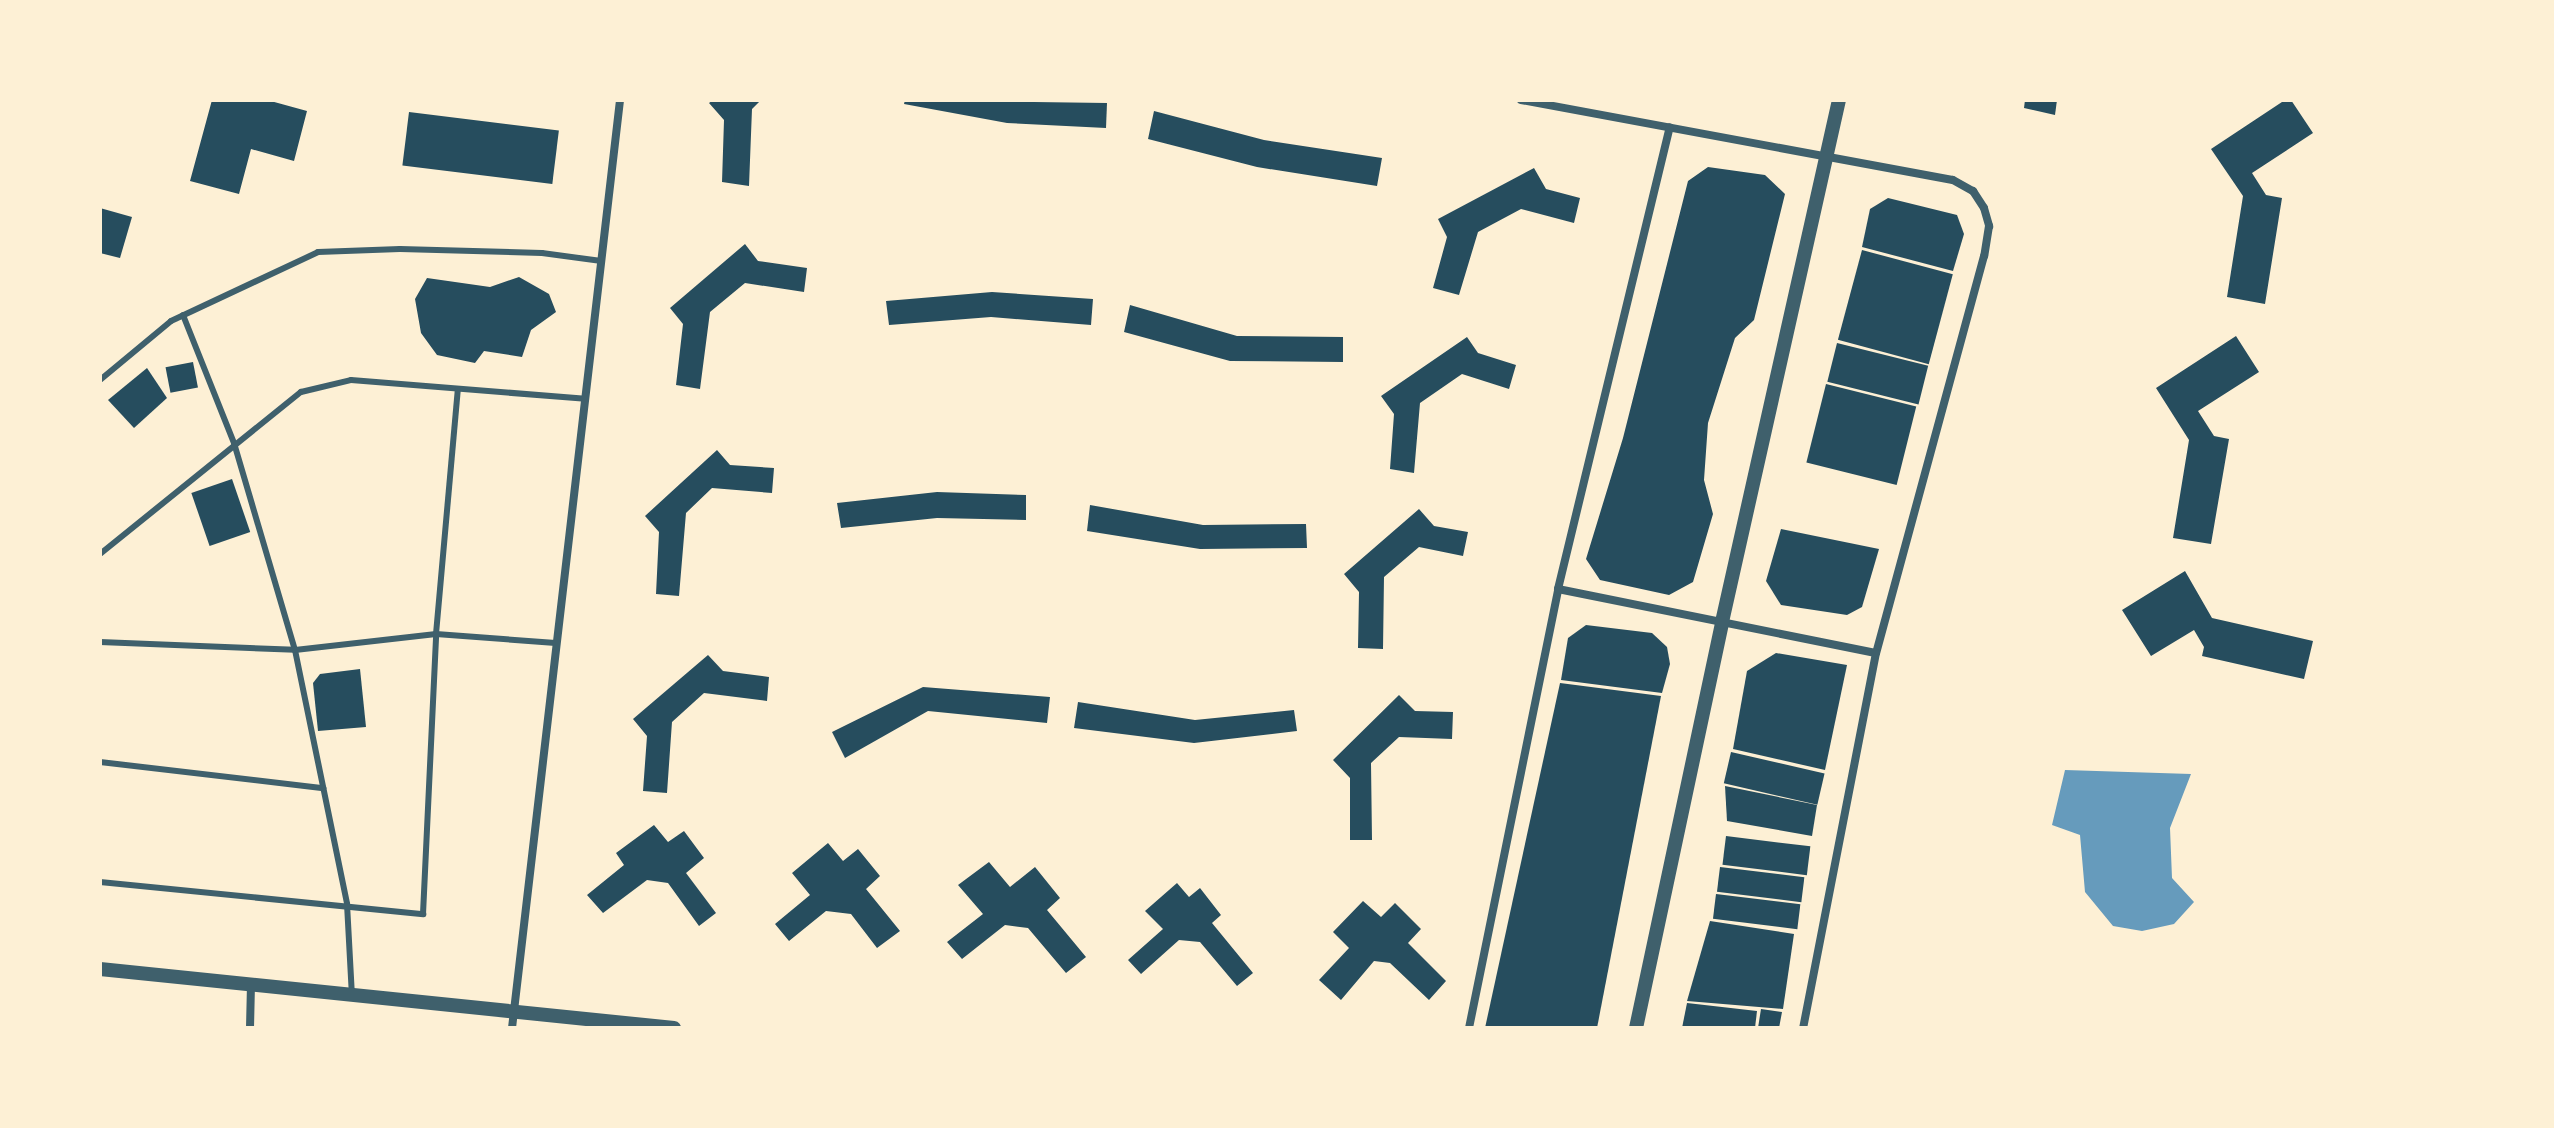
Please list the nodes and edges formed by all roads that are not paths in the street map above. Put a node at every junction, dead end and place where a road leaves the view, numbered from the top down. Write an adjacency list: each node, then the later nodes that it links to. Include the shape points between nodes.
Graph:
1 (620, 100): 6 (street)
2 (1521, 100): 4 (street)
3 (1839, 100): 5 (street)
4 (1670, 127): 5 (street); 13 (street)
5 (1828, 156): 14 (street); 19 (street, via 1953,180 1973,191 1989,226)
6 (601, 261): 7 (lane, via 542,253 318,252); 10 (street)
7 (183, 315): 8 (lane); 11 (lane)
8 (100, 380)
9 (458, 389): 10 (lane); 11 (lane, via 351,380 301,392); 15 (lane)
10 (585, 399): 17 (street)
11 (234, 443): 12 (lane); 18 (lane)
12 (100, 554)
13 (1558, 589): 14 (street); 31 (street)
14 (1722, 622): 19 (street); 32 (street)
15 (436, 634): 17 (lane); 18 (lane); 23 (lane, via 423,914)
16 (100, 642): 18 (lane)
17 (556, 643): 27 (street)
18 (295, 650): 21 (lane)
19 (1876, 653): 33 (street)
20 (100, 762): 21 (lane)
21 (323, 788): 23 (lane)
22 (100, 882): 23 (lane)
23 (347, 904): 26 (lane)
24 (100, 969): 25 (street)
25 (251, 985): 26 (street); 28 (street)
26 (352, 995): 27 (street)
27 (512, 1012): 29 (street); 30 (street)
28 (250, 1028)
29 (512, 1028)
30 (674, 1028)
31 (1469, 1028)
32 (1636, 1028)
33 (1803, 1028)

